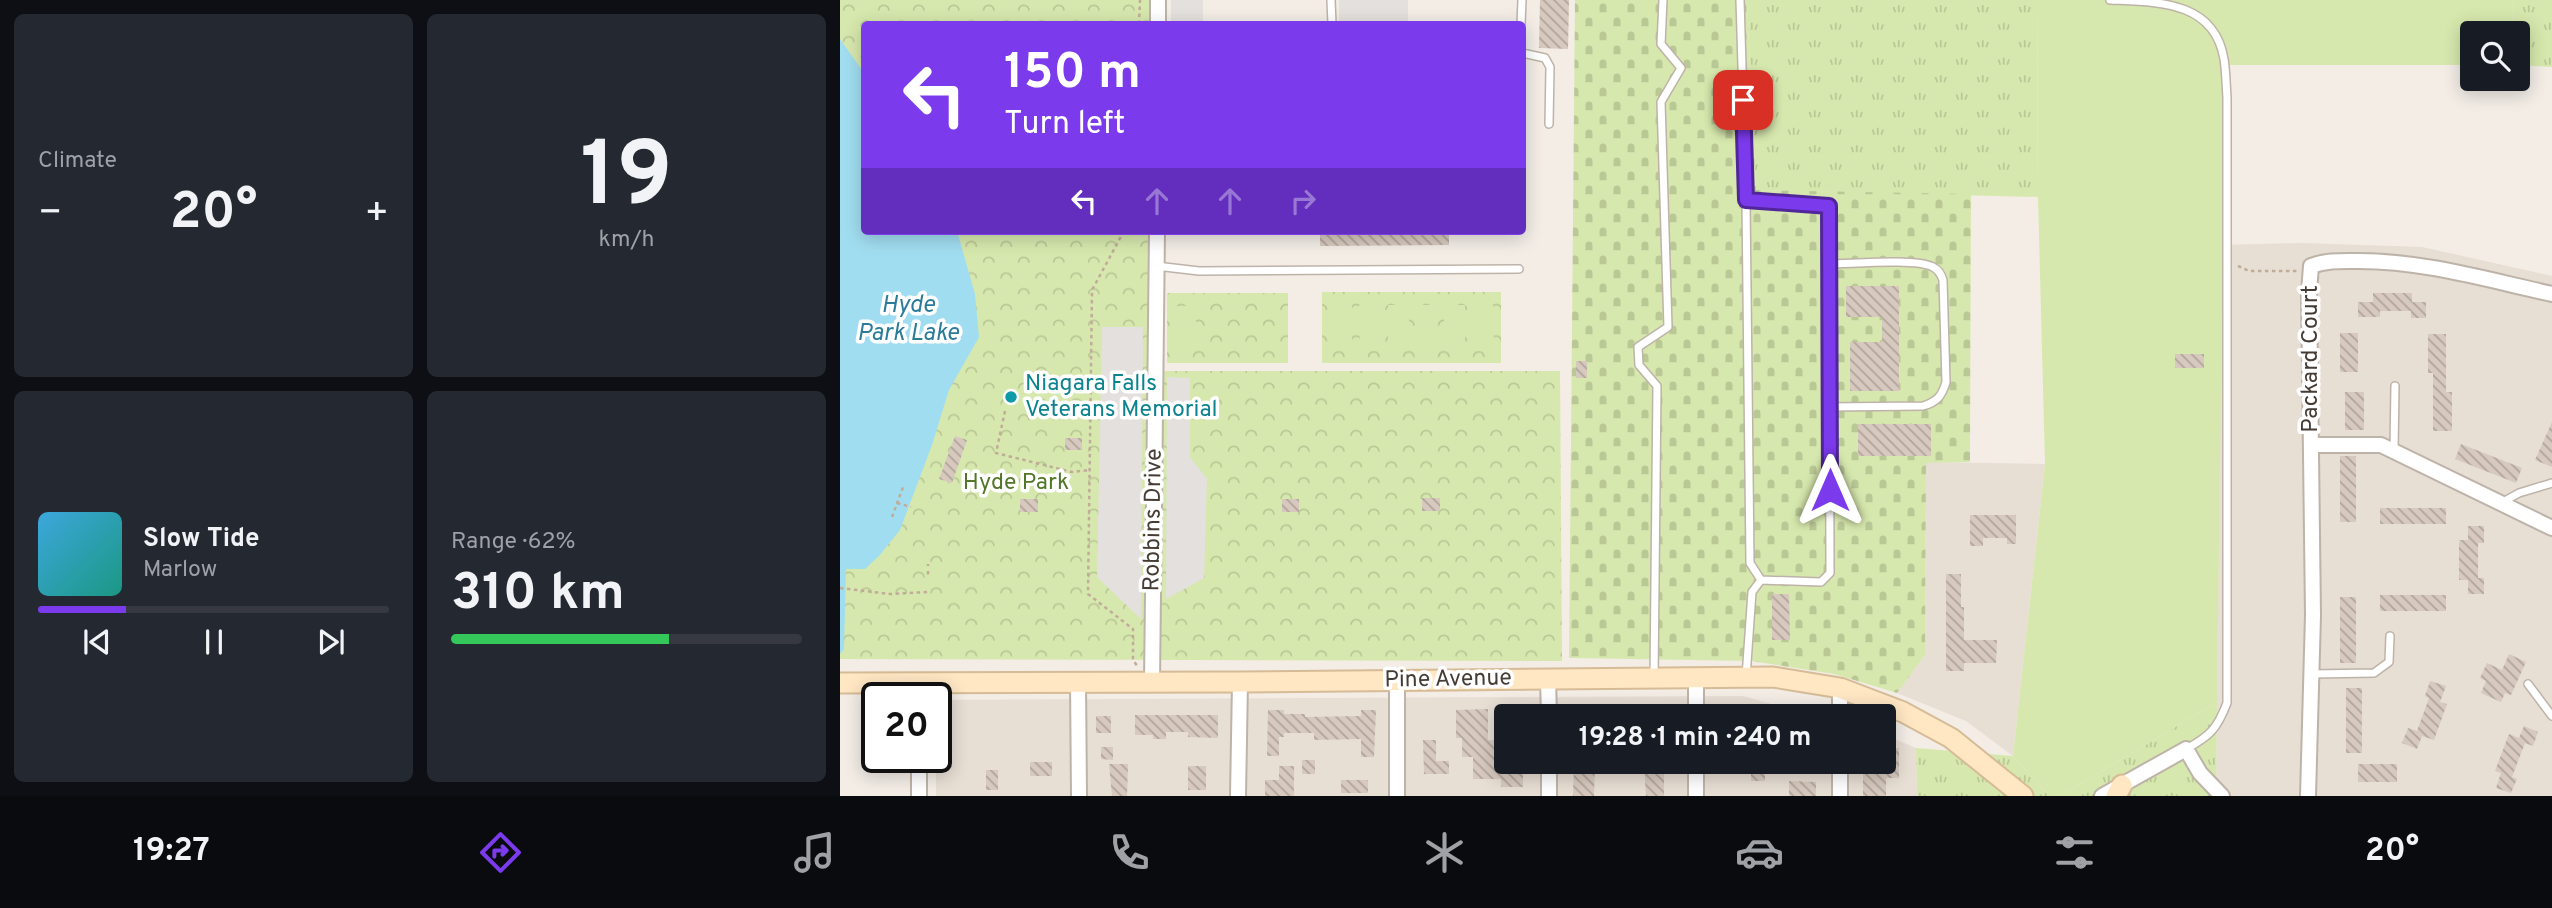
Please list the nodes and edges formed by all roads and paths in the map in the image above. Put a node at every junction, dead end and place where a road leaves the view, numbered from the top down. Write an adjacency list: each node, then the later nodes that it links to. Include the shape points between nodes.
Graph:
1 (1140, 0): 8 (path)
2 (1158, 0): 9 (street)
3 (1331, 0): 10 (lane)
4 (1521, 0): 11 (lane)
5 (1663, 0): 43 (lane, via 1661,44 1681,68 1661,102 1668,327 1638,346 1639,365 1657,386)
6 (1740, 0): 14 (lane)
7 (2110, 0): 58 (lane, via 2174,4 2193,13 2212,28 2224,56 2227,703 2220,723 2207,738)
8 (1139, 21)
9 (1158, 21)
10 (1332, 21)
11 (1521, 21)
12 (1526, 54): 13 (lane, via 1545,58 1550,67)
13 (1549, 124)
14 (1746, 200): 17 (lane, via 1829,206); 36 (lane, via 1750,563)
15 (1122, 235): 28 (path, via 1092,290)
16 (1157, 235): 19 (street, Robbins Drive)
17 (1829, 264): 24 (lane); 24 (lane, via 1909,264 1939,271 1946,382 1935,403 1923,407)
18 (2235, 265): 21 (path, via 2249,271)
19 (1156, 266): 20 (lane, via 1199,271); 47 (street, Robbins Drive)
20 (1519, 269)
21 (2300, 271)
22 (2552, 294): 26 (street, Packard Court, via 2379,261 2324,261 2311,266)
23 (2395, 386): 27 (lane)
24 (1829, 407): 36 (lane, via 1830,573 1821,582)
25 (1005, 411): 28 (path, via 996,453 1072,472)
26 (2311, 445): 27 (street, Packard Court, via 2381,444); 40 (street, Packard Court)
27 (2394, 451): 32 (street, Packard Court)
28 (1090, 470): 47 (path, via 1088,594 1133,629 1133,660)
29 (2552, 483): 32 (lane)
30 (903, 487): 31 (path)
31 (897, 503): 33 (path); 34 (path)
32 (2500, 503): 35 (street, Packard Court)
33 (911, 507)
34 (891, 517)
35 (2552, 528)
36 (1761, 580): 41 (lane, via 1752,593)
37 (840, 588): 38 (path, via 866,593)
38 (928, 592)
39 (2390, 636): 40 (lane, via 2389,662 2374,673)
40 (2311, 674): 74 (street, Packard Court)
41 (1746, 678): 44 (main road, Pine Avenue); 52 (main road, Pine Avenue, via 1773,677)
42 (1548, 679): 43 (main road, Pine Avenue); 45 (main road, Pine Avenue); 54 (street)
43 (1654, 679): 44 (main road, Pine Avenue)
44 (1696, 679): 55 (street)
45 (1397, 681): 48 (main road, Pine Avenue); 67 (street)
46 (1078, 682): 47 (main road, Pine Avenue); 53 (main road, Pine Avenue); 65 (street)
47 (1152, 682): 48 (main road, Pine Avenue)
48 (1240, 682): 66 (street)
49 (842, 683): 51 (main road, Pine Avenue)
50 (2528, 684): 57 (lane)
51 (861, 685)
52 (1840, 688): 56 (street); 71 (main road, Pine Avenue, via 1903,712 1951,738)
53 (952, 689)
54 (1549, 704)
55 (1696, 704)
56 (1840, 704)
57 (2552, 716)
58 (2186, 749): 63 (street); 73 (street)
59 (919, 773): 64 (street)
60 (1549, 774): 68 (street)
61 (1696, 774): 69 (street)
62 (1840, 774): 70 (street)
63 (2119, 790): 72 (street)
64 (919, 796)
65 (1079, 796)
66 (1238, 796)
67 (1397, 796)
68 (1549, 796)
69 (1696, 796)
70 (1840, 796)
71 (2023, 796)
72 (2102, 796)
73 (2222, 796)
74 (2308, 796)

